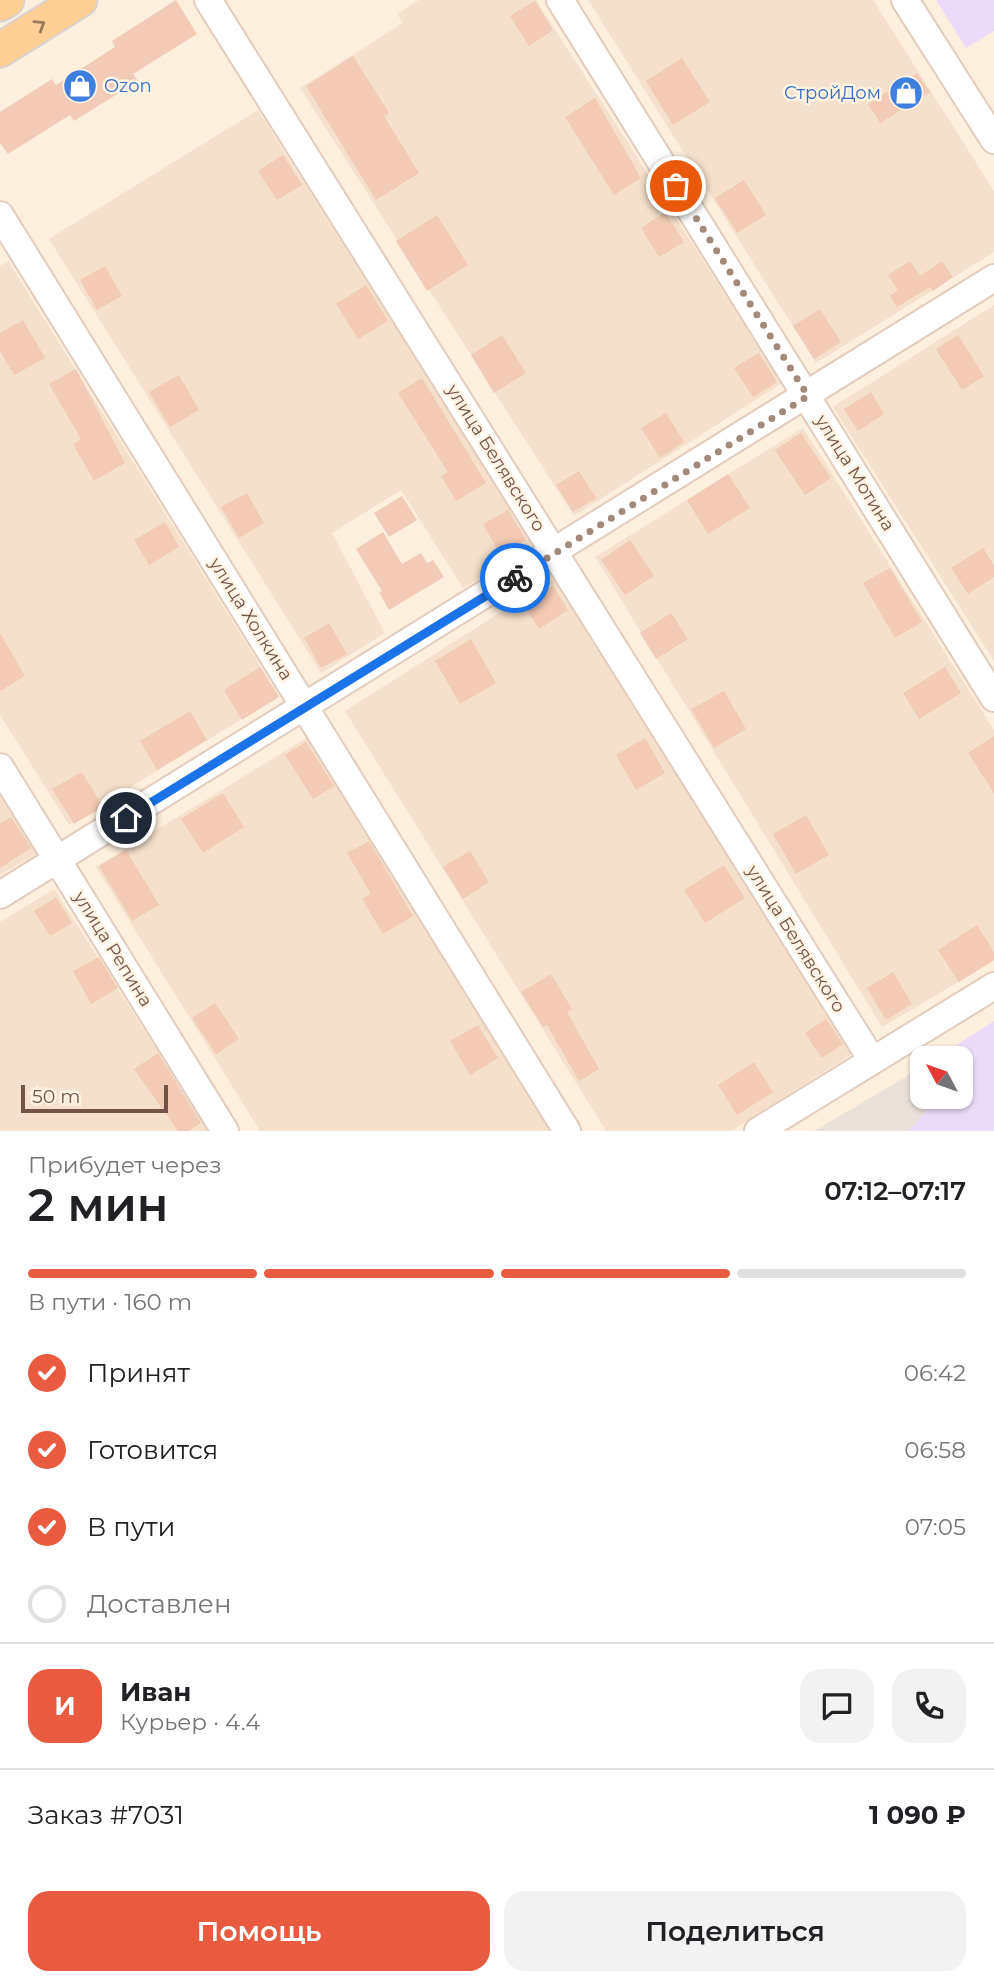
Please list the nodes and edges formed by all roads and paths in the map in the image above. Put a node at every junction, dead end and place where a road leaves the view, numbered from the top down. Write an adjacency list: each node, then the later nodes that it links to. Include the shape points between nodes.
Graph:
1 (7, 0): 6 (main road)
2 (80, 0): 7 (main road, one-way to 2)
3 (208, 0): 12 (street, улица Белявского)
4 (560, 0): 11 (street, улица Мотина)
5 (905, 0): 8 (street)
6 (0, 4)
7 (0, 50)
8 (994, 140)
9 (0, 215): 14 (street, улица Холкина)
10 (994, 278): 11 (street)
11 (808, 396): 12 (street); 13 (street, улица Мотина)
12 (555, 553): 14 (street); 19 (street, улица Белявского)
13 (994, 698)
14 (306, 708): 16 (street); 21 (street, улица Холкина)
15 (0, 767): 16 (street, улица Репина)
16 (58, 860): 17 (street); 20 (street, улица Репина)
17 (0, 895)
18 (994, 986): 19 (street)
19 (872, 1060): 22 (street)
20 (225, 1131)
21 (567, 1131)
22 (758, 1131)

